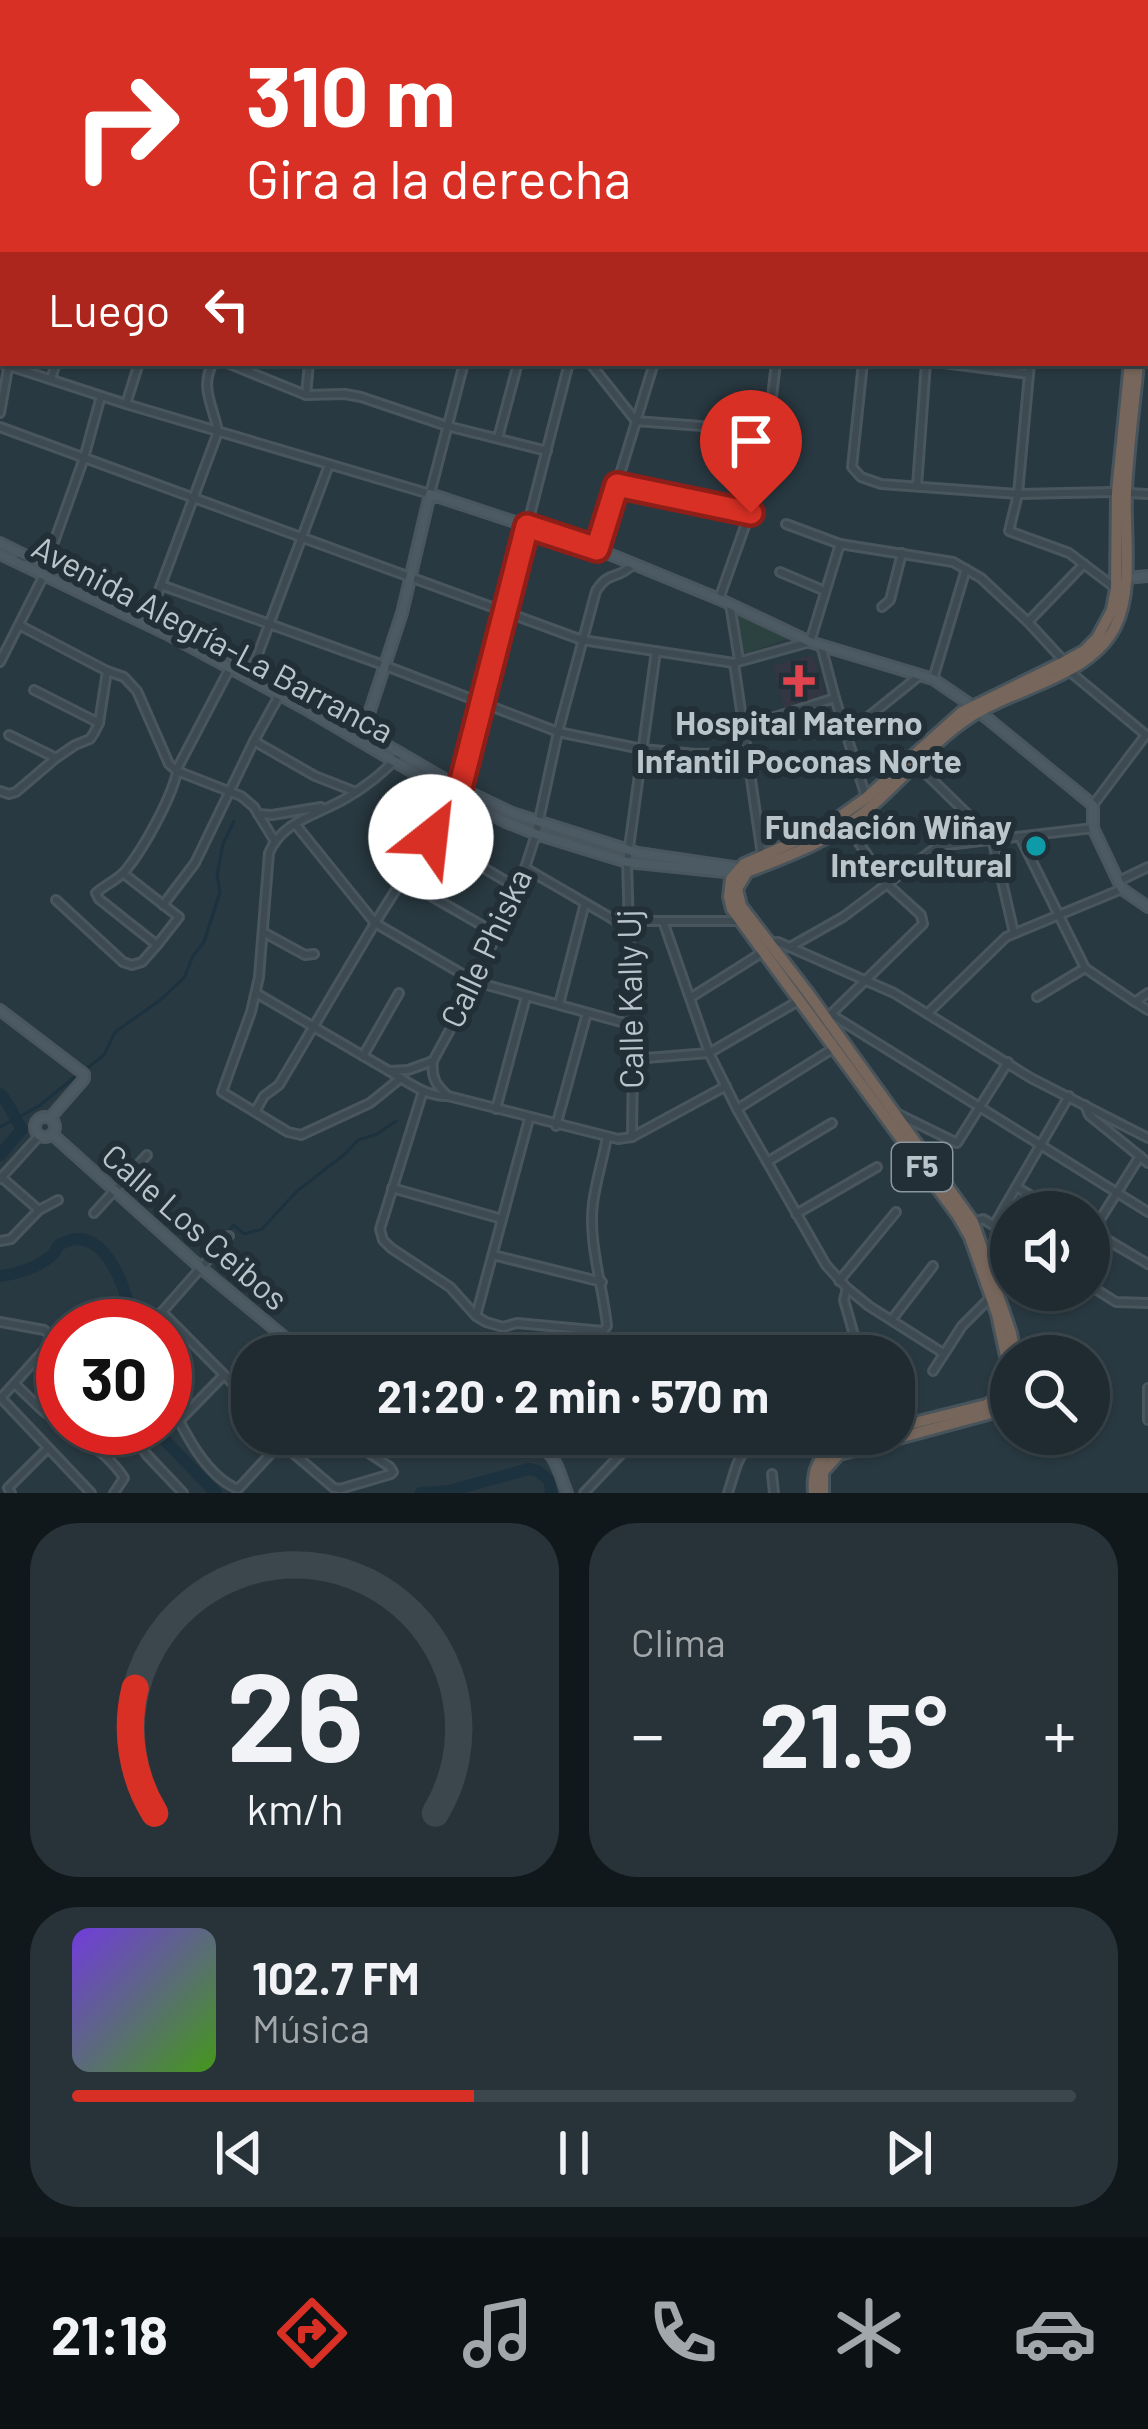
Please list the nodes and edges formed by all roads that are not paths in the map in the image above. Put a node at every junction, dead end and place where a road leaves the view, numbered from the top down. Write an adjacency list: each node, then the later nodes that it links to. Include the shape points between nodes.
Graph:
1 (6, 366): 24 (street)
2 (12, 366): 20 (street)
3 (55, 366): 20 (street)
4 (138, 366): 23 (street)
5 (212, 366): 29 (street, via 206,383)
6 (234, 366): 21 (street)
7 (309, 366): 21 (street)
8 (463, 366): 26 (street)
9 (517, 366): 30 (street)
10 (568, 366): 31 (street)
11 (592, 366): 25 (street)
12 (653, 366): 25 (street)
13 (776, 366): 28 (street)
14 (863, 366): 35 (street, via 855,474)
15 (926, 366): 35 (street)
16 (966, 366): 19 (street)
17 (1030, 366): 19 (street)
18 (1134, 366): 36 (highway)
19 (1029, 374): 38 (street)
20 (51, 379): 22 (street)
21 (306, 395): 26 (street, via 361,397)
22 (101, 396): 23 (street); 32 (street)
23 (126, 404): 29 (street)
24 (0, 413)
25 (637, 421): 28 (street); 34 (street)
26 (448, 426): 30 (street); 37 (street)
27 (0, 427): 32 (street)
28 (768, 431): 41 (street)
29 (218, 432): 33 (street); 40 (street)
30 (498, 439): 31 (street)
31 (547, 451): 43 (street)
32 (84, 458): 40 (street); 50 (street, via 53,545)
33 (329, 465): 37 (street); 44 (street)
34 (617, 485): 41 (street); 47 (street)
35 (917, 486): 38 (street)
36 (1121, 492): 38 (street); 39 (street); 59 (highway)
37 (430, 494): 43 (street); 58 (street)
38 (1018, 494): 52 (street, via 1009,531)
39 (1148, 494)
40 (194, 498): 44 (street); 60 (street)
41 (751, 513): 62 (street)
42 (786, 524): 46 (street)
43 (527, 526): 47 (street); 65 (street)
44 (302, 537): 58 (street); 68 (street)
45 (0, 543): 50 (street, Avenida Alegría-La Barranca)
46 (840, 544): 48 (street); 61 (street)
47 (597, 549): 53 (street)
48 (902, 553): 54 (street); 64 (street)
49 (0, 554): 51 (street, Avenida Alegría-La Barranca)
50 (26, 556): 51 (street); 66 (street, Avenida Alegría-La Barranca)
51 (14, 561): 56 (street, Avenida Alegría-La Barranca)
52 (1084, 563): 59 (street); 67 (street)
53 (632, 565): 62 (street); 70 (street, Calle Phiska, via 596,591)
54 (967, 569): 67 (street); 83 (street)
55 (780, 572): 61 (street)
56 (44, 575): 66 (street, Avenida Alegría-La Barranca); 69 (street)
57 (1148, 576): 59 (street)
58 (410, 578): 65 (street); 76 (street)
59 (1119, 581): 77 (highway, via 1124,601 1115,628 1098,651)
60 (161, 585): 66 (street); 68 (street)
61 (825, 591): 71 (street)
62 (719, 599): 63 (street)
63 (730, 604): 71 (street); 75 (street)
64 (882, 607)
65 (506, 612): 70 (street); 87 (street)
66 (148, 620): 78 (street, Avenida Alegría-La Barranca); 79 (street, Avenida Alegría-La Barranca)
67 (1028, 622): 77 (street)
68 (270, 624): 76 (street); 79 (street)
69 (19, 625): 74 (street); 80 (street)
70 (582, 640): 73 (street); 91 (street, Calle Phiska)
71 (810, 642): 72 (street); 75 (street)
72 (821, 646): 81 (street); 86 (street)
73 (656, 651): 75 (street); 97 (street, Calle Kally Uj)
74 (0, 662)
75 (736, 662): 90 (street)
76 (386, 665): 87 (street); 95 (street)
77 (1066, 666): 88 (highway); 93 (street)
78 (230, 668): 82 (street, Avenida Alegría-La Barranca); 102 (street)
79 (254, 668): 82 (street); 85 (street, Avenida Alegría-La Barranca)
80 (107, 671): 89 (street); 102 (street, via 136,691)
81 (920, 675): 83 (street); 92 (street)
82 (249, 678): 85 (street, Avenida Alegría-La Barranca)
83 (934, 679): 88 (street)
84 (34, 690): 89 (street)
85 (282, 690): 95 (street, Avenida Alegría-La Barranca); 96 (street)
86 (835, 698): 90 (street); 92 (street)
87 (483, 702): 91 (street); 106 (street)
88 (975, 708): 101 (highway); 108 (street)
89 (99, 723): 100 (street, via 90,739)
90 (743, 727): 98 (street)
91 (558, 733): 97 (street); 112 (street, Calle Phiska)
92 (847, 734): 107 (street)
93 (1147, 734): 108 (street)
94 (9, 735): 100 (street)
95 (362, 737): 99 (street, Avenida Alegría-La Barranca)
96 (254, 741): 104 (street); 105 (street)
97 (642, 749): 98 (street); 120 (street, Calle Kally Uj)
98 (747, 753): 121 (street)
99 (398, 757): 105 (street); 106 (street, Avenida Alegría-La Barranca)
100 (56, 758): 103 (street, via 16,791)
101 (914, 761): 107 (highway); 111 (highway); 118 (street)
102 (177, 771): 104 (street); 125 (street)
103 (0, 791)
104 (230, 792): 110 (street); 132 (street, via 195,863)
105 (356, 792): 109 (street)
106 (458, 792): 112 (street, Avenida Alegría-La Barranca); 115 (street, Avenida Alegría-La Barranca); 116 (street)
107 (866, 797): 111 (highway)
108 (1093, 805): 114 (street)
109 (331, 806): 110 (street); 113 (street)
110 (258, 814): 119 (street)
111 (844, 821): 121 (highway, via 810,848); 127 (street)
112 (539, 823): 115 (street, Calle Phiska); 120 (street, Avenida Alegría-La Barranca)
113 (296, 824): 119 (street); 137 (street)
114 (1093, 828): 117 (street); 128 (street)
115 (536, 834): 120 (street, Avenida Alegría-La Barranca); 122 (street, Calle Phiska)
116 (431, 837): 126 (street); 129 (street)
117 (1020, 837): 118 (street); 134 (street)
118 (992, 838): 127 (street, via 938,846); 140 (street)
119 (274, 840): 139 (street)
120 (627, 856): 124 (street, Avenida Alegría-La Barranca); 138 (street, Calle Kally Uj)
121 (763, 860): 124 (highway)
122 (525, 868): 129 (street, Calle Phiska); 131 (street)
123 (1148, 868): 128 (street)
124 (740, 873): 135 (highway, F5)
125 (124, 874): 132 (street); 142 (street, via 96,893)
126 (403, 880): 137 (street); 141 (street)
127 (887, 884): 143 (street); 147 (street, via 923,924)
128 (1120, 885): 133 (street); 134 (street)
129 (517, 887): 141 (street, Calle Phiska)
130 (56, 900): 142 (street, via 123,962 142,962)
131 (586, 902): 138 (street); 157 (street)
132 (163, 905): 142 (street, via 179,917)
133 (1148, 907)
134 (1058, 917): 140 (street); 146 (street)
135 (744, 918): 136 (street); 144 (highway, F5)
136 (663, 921): 138 (street); 154 (street)
137 (375, 923): 148 (street); 164 (street)
138 (630, 925): 163 (street, Calle Kally Uj)
139 (262, 932): 145 (street); 149 (street)
140 (1014, 933): 161 (street)
141 (497, 934): 148 (street, Calle Phiska)
142 (158, 945)
143 (790, 947): 144 (street); 147 (street)
144 (765, 948): 154 (street); 155 (highway, F5); 162 (highway, F5)
145 (314, 954)
146 (1085, 968): 153 (street); 156 (street)
147 (864, 980): 161 (street); 162 (street)
148 (476, 982): 152 (street); 169 (street, Calle Phiska)
149 (255, 993): 164 (street); 181 (street, via 222,1092)
150 (1148, 993): 156 (street)
151 (399, 994): 167 (street)
152 (526, 995): 157 (street); 179 (street)
153 (1037, 997)
154 (690, 998): 166 (street)
155 (800, 1000): 165 (highway, F5); 166 (street)
156 (1135, 1002): 159 (street)
157 (559, 1004): 160 (street)
158 (0, 1010): 182 (street, via 83,1074)
159 (1148, 1010)
160 (587, 1012): 163 (street); 186 (street)
161 (929, 1012): 170 (street)
162 (829, 1016): 178 (street); 184 (highway, F5)
163 (632, 1025): 168 (street, Calle Kally Uj)
164 (314, 1027): 167 (street); 181 (street)
165 (834, 1048): 180 (street); 184 (highway, F5)
166 (709, 1053): 168 (street); 173 (street)
167 (363, 1056): 171 (street)
168 (633, 1059): 190 (street, Calle Kally Uj)
169 (433, 1061): 171 (street); 175 (street, via 432,1075)
170 (1008, 1061): 176 (street); 178 (street)
171 (389, 1071): 172 (street)
172 (401, 1078): 174 (street); 181 (street, via 370,1103 301,1135)
173 (726, 1087): 180 (street); 190 (street)
174 (423, 1091): 175 (street); 200 (street)
175 (448, 1096): 179 (street)
176 (1069, 1096): 177 (street); 192 (street)
177 (1085, 1105): 191 (street); 194 (street)
178 (981, 1106): 184 (street, via 957,1142); 192 (street)
179 (496, 1109): 183 (street)
180 (737, 1109): 195 (street)
181 (254, 1112)
182 (50, 1118): 187 (street); 188 (street, via 37,1122)
183 (529, 1119): 186 (street); 212 (street)
184 (897, 1121): 213 (highway, F5)
185 (832, 1123): 195 (street)
186 (556, 1126): 189 (street)
187 (52, 1134): 188 (street); 201 (street, Calle Los Ceibos)
188 (40, 1135): 198 (street)
189 (608, 1137): 190 (street); 223 (street, via 592,1206)
190 (632, 1137)
191 (1148, 1138)
192 (1038, 1146): 199 (street); 204 (street)
193 (147, 1155): 201 (street)
194 (1140, 1156): 196 (street); 204 (street)
195 (767, 1162): 211 (street)
196 (1148, 1162)
197 (877, 1167): 211 (street)
198 (1, 1178): 207 (street)
199 (1016, 1186): 202 (street); 203 (street)
200 (392, 1188): 212 (street); 231 (street, via 383,1240 450,1287)
201 (116, 1190): 210 (street); 221 (street, Calle Los Ceibos)
202 (1013, 1191)
203 (1024, 1191)
204 (1118, 1194): 206 (street); 209 (street)
205 (58, 1200): 207 (street)
206 (1110, 1205)
207 (39, 1210): 216 (street)
208 (896, 1212): 222 (street)
209 (1148, 1212)
210 (94, 1213)
211 (796, 1214): 222 (street)
212 (502, 1219): 218 (street)
213 (969, 1223): 214 (street); 225 (highway, F5); 237 (highway, F5)
214 (990, 1223)
215 (230, 1235): 221 (street)
216 (0, 1240)
217 (1110, 1243): 219 (street)
218 (493, 1255): 223 (street); 231 (street)
219 (1148, 1264)
220 (933, 1266): 232 (street)
221 (201, 1268): 228 (street); 235 (street, Calle Los Ceibos)
222 (839, 1281): 224 (street)
223 (602, 1282): 231 (street, via 603,1331 502,1327)
224 (847, 1288): 232 (street); 236 (street)
225 (990, 1294)
226 (990, 1298): 239 (street)
227 (1110, 1298): 229 (street)
228 (174, 1299)
229 (1148, 1303)
230 (995, 1311): 251 (highway, F5, via 1010,1370 1003,1396)
231 (476, 1316)
232 (892, 1318): 239 (street)
233 (0, 1322): 234 (street)
234 (36, 1329)
235 (282, 1335)
236 (854, 1335)
237 (1011, 1335)
238 (192, 1342): 242 (street)
239 (944, 1353): 241 (street)
240 (36, 1363): 244 (street)
241 (933, 1371)
242 (224, 1375): 243 (street); 248 (street)
243 (231, 1382)
244 (15, 1384): 246 (street); 247 (street)
245 (1148, 1388): 250 (street)
246 (0, 1398): 252 (street)
247 (36, 1404)
248 (192, 1408)
249 (990, 1413): 274 (highway, via 839,1454)
250 (1148, 1420)
251 (915, 1423)
252 (36, 1435)
253 (192, 1440): 258 (street, via 232,1488)
254 (42, 1455): 266 (street)
255 (56, 1455): 267 (street)
256 (105, 1455): 268 (street, via 124,1478)
257 (148, 1455): 269 (street)
258 (268, 1455)
259 (295, 1455): 260 (street, via 340,1489 393,1472)
260 (372, 1455)
261 (549, 1455): 270 (street)
262 (620, 1455): 271 (street)
263 (740, 1455): 272 (street)
264 (823, 1455): 274 (highway, via 814,1470)
265 (772, 1474): 273 (street)
266 (11, 1493)
267 (91, 1493)
268 (114, 1493)
269 (183, 1493)
270 (567, 1493)
271 (584, 1493)
272 (728, 1493)
273 (774, 1493)
274 (818, 1493)

